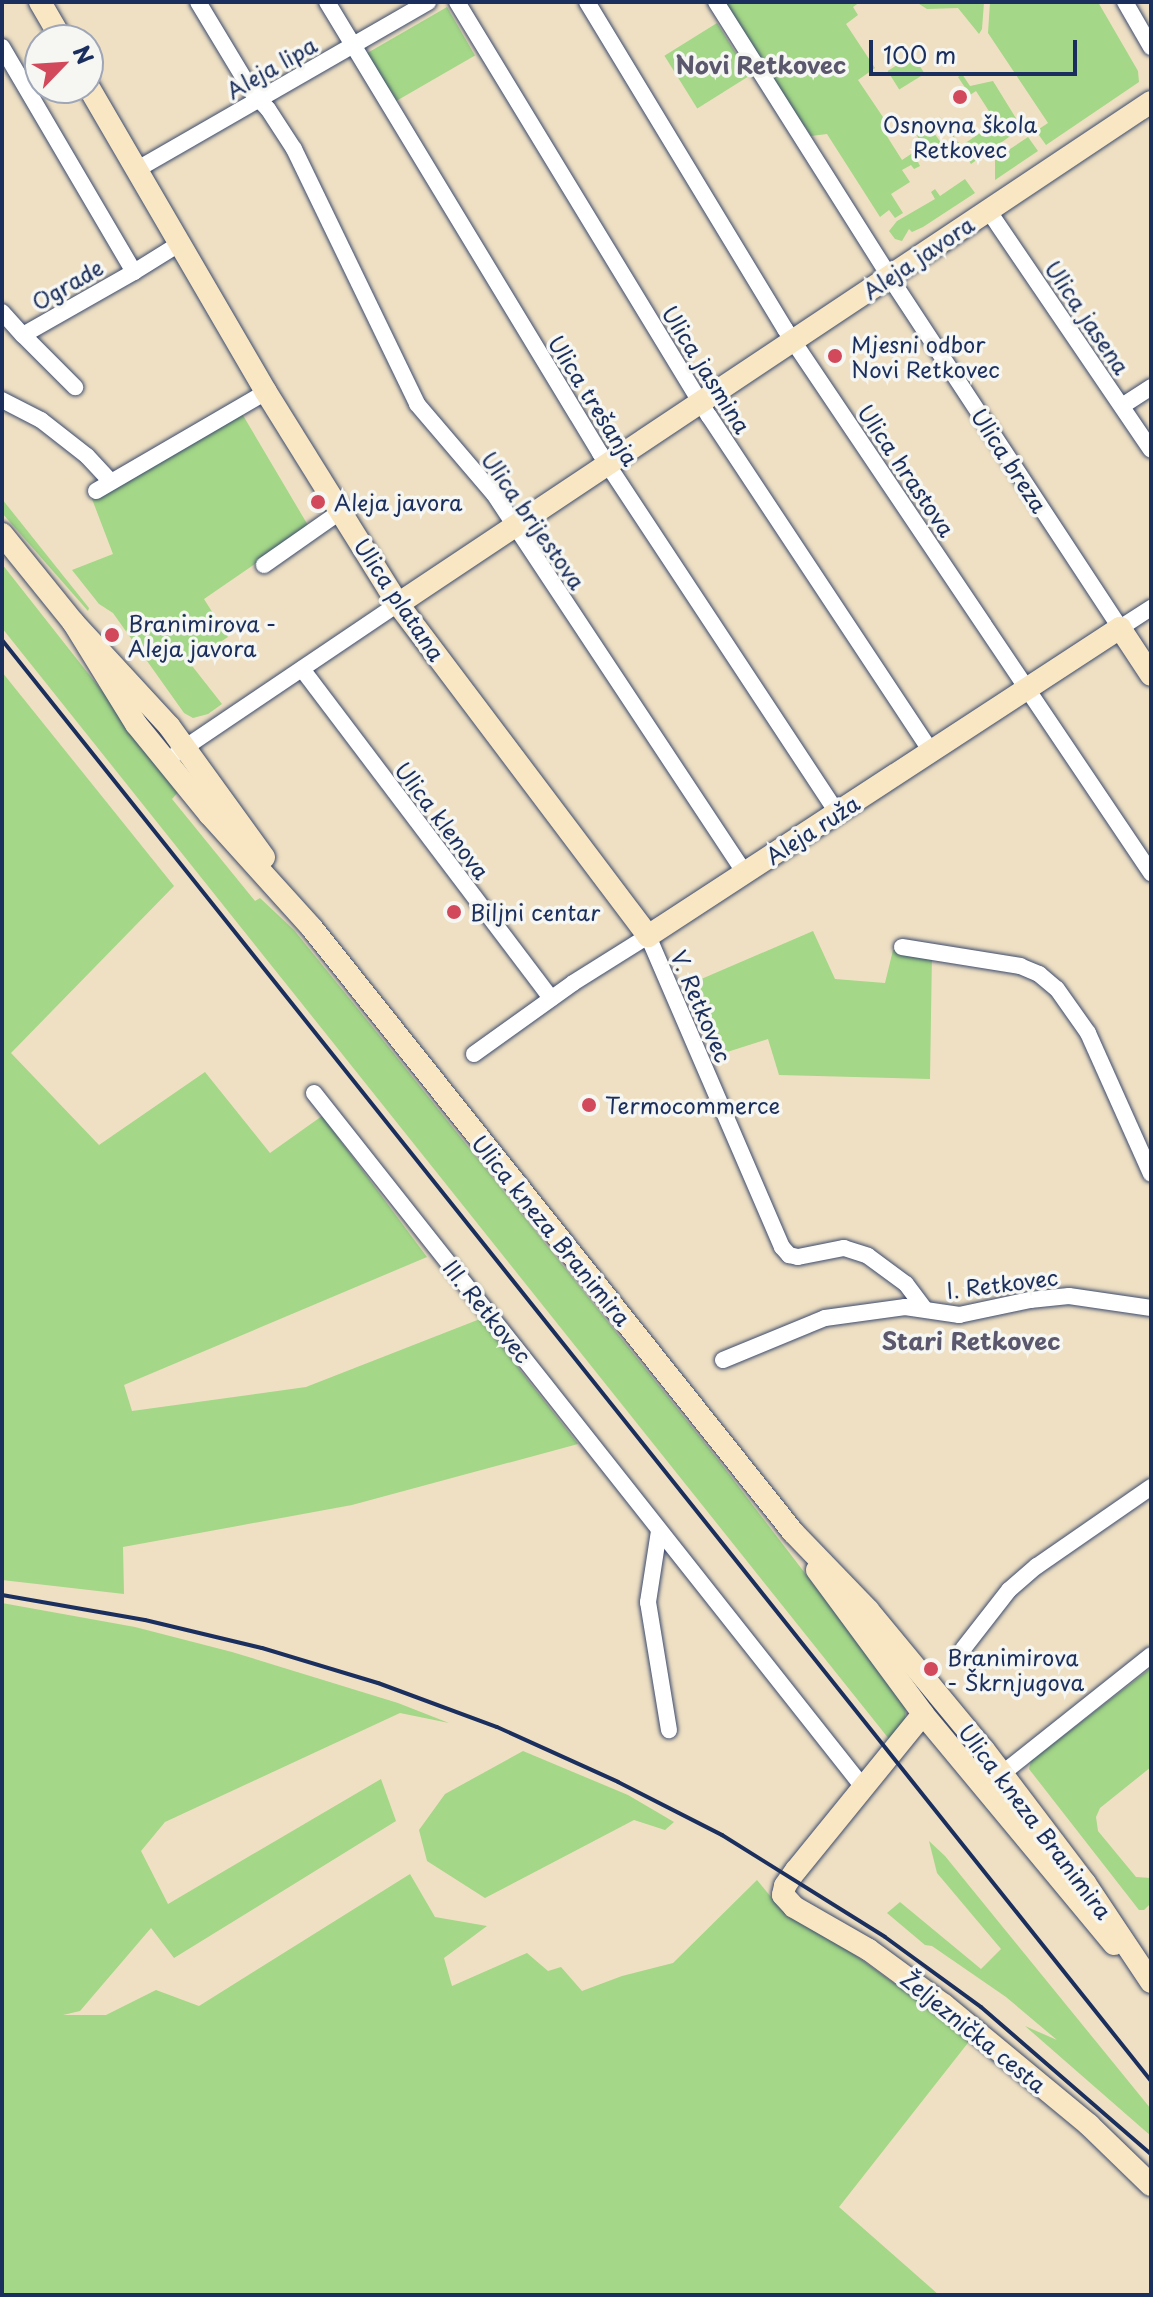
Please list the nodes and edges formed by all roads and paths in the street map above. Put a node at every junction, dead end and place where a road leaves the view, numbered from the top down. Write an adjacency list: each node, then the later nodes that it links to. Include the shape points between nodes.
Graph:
1 (40, 2): 9 (street)
2 (198, 2): 13 (street, Ulica brijestova)
3 (327, 2): 10 (street, Ulica trešanja)
4 (428, 2): 10 (street, Aleja lipa)
5 (457, 2): 28 (street, Ulica jasmina)
6 (587, 2): 23 (street, Ulica hrastova)
7 (716, 2): 20 (street, Ulica breza)
8 (1125, 2): 12 (street)
9 (53, 24)
10 (353, 45): 13 (street, Aleja lipa); 31 (street, Ulica trešanja)
11 (2, 47): 19 (street)
12 (1151, 47)
13 (260, 101): 16 (street, Aleja lipa); 33 (street, Ulica brijestova, via 294,149 417,404 482,478)
14 (1151, 102): 17 (street, Aleja javora)
15 (98, 104): 16 (street, Ulica platana)
16 (136, 170): 18 (street, Ulica platana)
17 (988, 210): 20 (street, Aleja javora); 29 (street, Ulica jasena)
18 (179, 244): 19 (street); 26 (street, Ulica platana)
19 (134, 272): 22 (street, Ograde)
20 (889, 276): 23 (street, Aleja javora); 39 (street, Ulica breza)
21 (2, 312): 22 (street, Ograde)
22 (23, 335): 24 (street, Ograde)
23 (794, 341): 28 (street, Aleja javora); 42 (street, Ulica hrastova)
24 (75, 387)
25 (1151, 387): 29 (street)
26 (266, 392): 27 (street, via 104,486 87,456 41,420); 32 (street, Ulica platana)
27 (2, 400)
28 (701, 403): 31 (street, Aleja javora); 44 (street, Ulica jasmina)
29 (1122, 406): 30 (street, Ulica jasena)
30 (1151, 450)
31 (608, 465): 33 (street, Aleja javora); 46 (street, Ulica trešanja)
32 (341, 511): 35 (street); 36 (street, Ulica platana)
33 (516, 528): 36 (street, Aleja javora); 47 (street, Ulica brijestova)
34 (2, 534): 38 (street, Ulica kneza Branimira)
35 (264, 565)
36 (398, 604): 40 (street, Aleja javora); 50 (street, Ulica platana)
37 (1151, 608): 39 (street, Aleja ruža)
38 (73, 622): 43 (street, Ulica kneza Branimira); 45 (street, Ulica kneza Branimira, via 136,724)
39 (1120, 628): 41 (street, Ulica breza); 42 (street, Aleja ruža)
40 (302, 669): 43 (street, Aleja javora); 52 (street, Ulica klenova)
41 (1151, 675)
42 (1027, 688): 44 (street, Aleja ruža); 48 (street, Ulica hrastova)
43 (186, 747): 45 (street, Aleja javora); 49 (street, Ulica kneza Branimira)
44 (931, 751): 46 (street, Aleja ruža)
45 (166, 761): 49 (street, Ulica kneza Branimira)
46 (837, 813): 47 (street, Aleja ruža)
47 (745, 873): 50 (street, Aleja ruža)
48 (1151, 873)
49 (312, 928): 61 (street, Ulica kneza Branimira)
50 (648, 936): 52 (street, Aleja ruža); 56 (street, V. Retkovec, via 782,1247 798,1257 844,1248 868,1256 906,1284)
51 (902, 947): 55 (street, via 1020,966 1057,989 1088,1033)
52 (551, 998): 53 (street, Aleja ruža)
53 (474, 1054)
54 (314, 1093): 60 (street, III. Retkovec)
55 (1151, 1174)
56 (924, 1308): 57 (street, I. Retkovec, via 959,1315 1069,1296); 58 (street, I. Retkovec, via 825,1318)
57 (1151, 1308)
58 (723, 1360)
59 (1151, 1487): 62 (street, via 1009,1590)
60 (659, 1531): 65 (street, via 648,1602); 67 (street, III. Retkovec)
61 (793, 1532): 64 (street, Ulica kneza Branimira, via 851,1621); 66 (street, Ulica kneza Branimira, via 868,1610)
62 (963, 1649)
63 (1151, 1655): 66 (street)
64 (923, 1714): 67 (street); 68 (street, Ulica kneza Branimira)
65 (669, 1730)
66 (1002, 1773): 68 (street); 69 (street, Ulica kneza Branimira)
67 (862, 1786): 70 (street, Željeznička cesta, via 790,1878 783,1895 944,2005 1089,2125)
68 (984, 1788): 69 (street, Ulica kneza Branimira, via 1094,1922)
69 (1147, 1977)
70 (1151, 2185)

